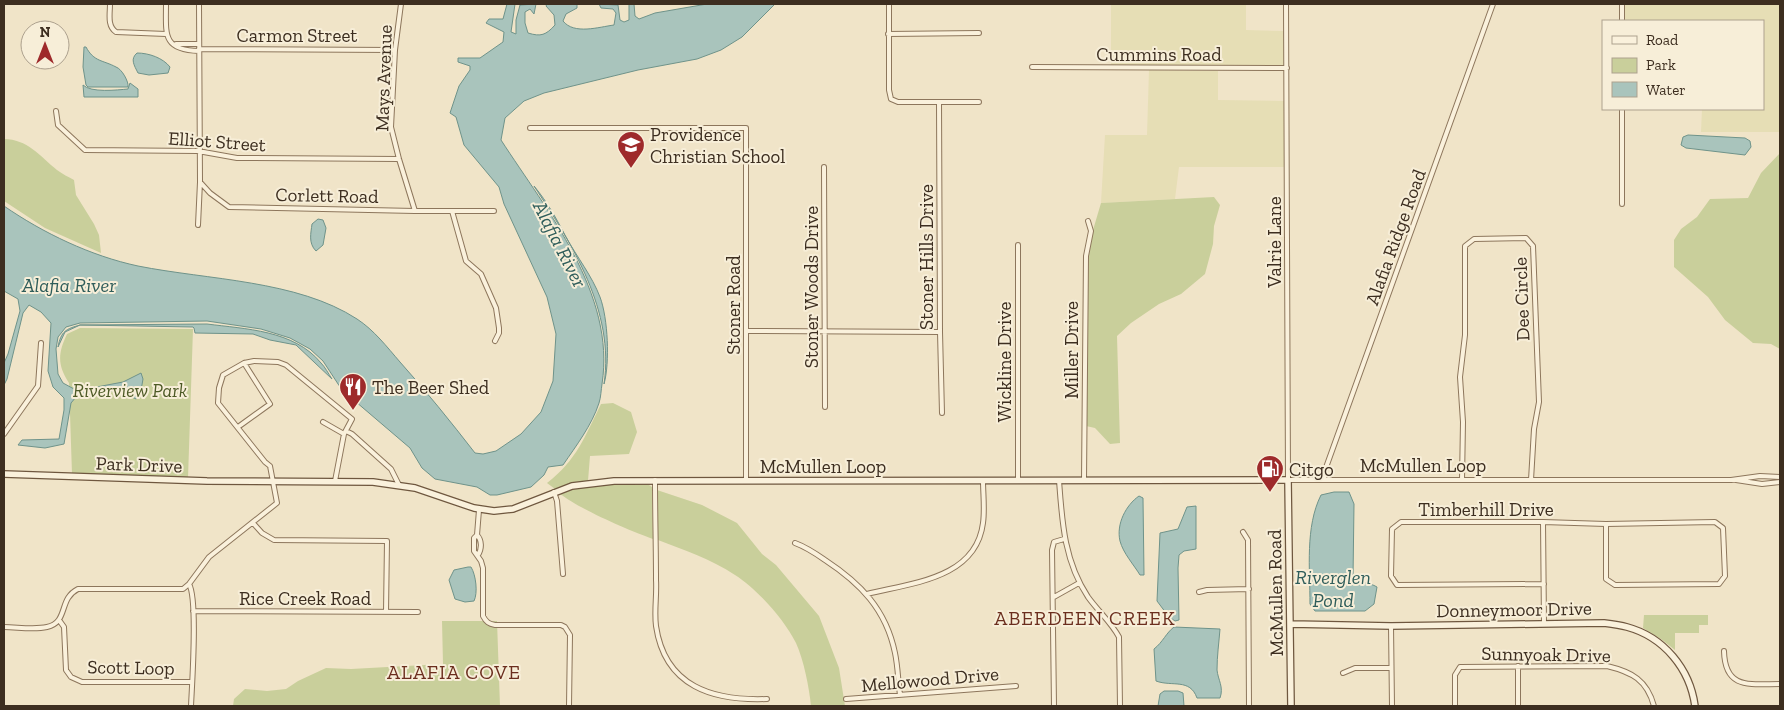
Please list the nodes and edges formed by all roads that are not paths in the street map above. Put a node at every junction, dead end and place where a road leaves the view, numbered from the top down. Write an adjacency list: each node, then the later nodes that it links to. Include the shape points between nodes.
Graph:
1 (110, 4): 11 (street, via 112,30)
2 (166, 4): 11 (street)
3 (199, 4): 14 (street)
4 (401, 4): 15 (street, Mays Avenue)
5 (889, 4): 12 (street)
6 (1286, 4): 17 (street, Valrie Lane)
7 (1493, 4): 54 (street, Alafia Ridge Road)
8 (1622, 4): 9 (street)
9 (1622, 20)
10 (979, 33): 12 (street)
11 (166, 34): 13 (street)
12 (888, 34): 18 (street, via 891,99 898,102)
13 (174, 44): 14 (street, Carmon Street); 14 (street, via 185,51)
14 (199, 48): 15 (street, Carmon Street); 23 (street)
15 (396, 50): 24 (street, Mays Avenue, via 391,128)
16 (1032, 67): 17 (street, Cummins Road)
17 (1287, 68): 53 (street, Valrie Lane)
18 (939, 102): 19 (street); 36 (street, Stoner Hills Drive)
19 (979, 102)
20 (1622, 110): 27 (street)
21 (56, 111): 23 (street, Elliot Street, via 58,125 85,150)
22 (530, 128): 34 (street, Stoner Road, via 746,128)
23 (198, 151): 24 (street, Elliot Street, via 237,158); 26 (street)
24 (399, 159): 28 (street, Mays Avenue)
25 (824, 167): 35 (street, Stoner Woods Drive)
26 (200, 182): 28 (street, Corlett Road, via 229,207); 32 (street)
27 (1622, 204)
28 (415, 211): 29 (street, Corlett Road)
29 (452, 211): 30 (street, Corlett Road); 37 (street, via 466,261 481,274 496,308 500,328)
30 (494, 211)
31 (1088, 221): 52 (street, Miller Drive)
32 (198, 225)
33 (1018, 245): 50 (street, Wickline Drive)
34 (746, 331): 35 (street); 59 (street, Stoner Road)
35 (825, 331): 36 (street); 40 (street, Stoner Woods Drive)
36 (940, 332): 41 (street, Stoner Hills Drive)
37 (495, 342)
38 (41, 343): 45 (street, via 38,386)
39 (244, 363): 43 (street, via 223,375 219,388 218,402); 43 (street, via 270,404); 44 (street, via 262,360 286,365 352,419)
40 (825, 407)
41 (942, 413)
42 (323, 422): 44 (street)
43 (238, 427): 60 (street, via 270,466)
44 (345, 432): 58 (street); 62 (street, via 352,434 390,469)
45 (4, 434)
46 (4, 474): 60 (street, Park Drive)
47 (1780, 477): 57 (street, McMullen Loop)
48 (654, 480): 59 (street, McMullen Loop); 63 (street, McMullen Loop, via 593,482); 99 (street, via 656,625 661,649 674,670 695,688 725,697)
49 (983, 480): 50 (street, McMullen Loop); 59 (street, McMullen Loop); 81 (street, via 983,523 980,536 965,561 939,576)
50 (1018, 480): 51 (street, McMullen Loop)
51 (1060, 480): 52 (street, McMullen Loop); 70 (street)
52 (1084, 480): 53 (street, McMullen Loop)
53 (1288, 480): 54 (street, McMullen Loop); 87 (street, McMullen Road)
54 (1324, 480): 55 (street, McMullen Loop)
55 (1462, 480): 56 (street, McMullen Loop); 56 (street, Dee Circle, via 1460,377 1465,335 1465,246 1474,239 1491,238 1526,238 1533,246 1539,402)
56 (1531, 480): 57 (street, McMullen Loop)
57 (1731, 480): 61 (street, McMullen Loop, via 1762,484)
58 (335, 481): 60 (street, McMullen Loop); 62 (street, McMullen Loop)
59 (746, 481)
60 (274, 482): 66 (street, via 277,503)
61 (1780, 482)
62 (399, 485): 64 (street, McMullen Loop)
63 (554, 492): 64 (street, McMullen Loop, via 509,510); 75 (street)
64 (479, 510): 69 (street)
65 (1543, 522): 67 (street, Timberhill Drive); 78 (street); 78 (street, Timberhill Drive, via 1400,522 1392,529 1391,576 1398,585)
66 (252, 523): 77 (street, via 209,557); 84 (street, via 274,540 387,541)
67 (1606, 524): 67 (street, Timberhill Drive, via 1716,522 1723,528 1725,576 1719,584 1615,585 1606,579)
68 (1243, 532): 79 (street, via 1248,540)
69 (477, 534): 72 (street); 73 (street)
70 (1064, 539): 76 (street); 82 (street, via 1054,542 1052,550)
71 (794, 543): 81 (street, via 839,569)
72 (474, 544): 73 (street); 74 (street)
73 (480, 544): 74 (street)
74 (478, 555): 102 (street, via 483,568 485,621 495,625 561,625 569,631)
75 (562, 574)
76 (1080, 583): 82 (street); 104 (street, via 1119,637)
77 (189, 584): 83 (street, Scott Loop); 86 (street, via 183,589 78,589 67,598)
78 (1544, 584): 88 (street)
79 (1248, 589): 80 (street); 105 (street)
80 (1199, 592)
81 (867, 594): 98 (street, via 886,626 895,652)
82 (1054, 597): 103 (street)
83 (193, 611): 84 (street, Rice Creek Road); 95 (street, Scott Loop)
84 (386, 612): 85 (street, Rice Creek Road)
85 (418, 612)
86 (59, 620): 90 (street, via 47,627); 95 (street, Scott Loop, via 64,626 66,670 71,677 82,682)
87 (1290, 624): 89 (street, Donneymoor Drive); 106 (street, McMullen Road)
88 (1544, 624): 89 (street, Donneymoor Drive); 111 (street, Donneymoor Drive, via 1604,623 1628,627 1650,636 1680,664 1693,692)
89 (1391, 626): 93 (street)
90 (4, 627)
91 (1724, 651): 96 (street, via 1724,662 1731,677 1738,682)
92 (1518, 666): 108 (street, Sunnyoak Drive, via 1460,667 1455,675); 109 (street); 110 (street, Sunnyoak Drive, via 1607,666 1626,670 1640,680 1650,693)
93 (1391, 668): 94 (street, via 1355,668); 107 (street)
94 (1342, 673)
95 (192, 682): 101 (street, Scott Loop)
96 (1780, 684)
97 (1016, 686): 98 (street, Mellowood Drive)
98 (900, 695): 100 (street, Mellowood Drive)
99 (767, 699)
100 (846, 699)
101 (191, 706)
102 (569, 706)
103 (1054, 706)
104 (1120, 706)
105 (1249, 706)
106 (1291, 706)
107 (1392, 706)
108 (1455, 706)
109 (1518, 706)
110 (1654, 706)
111 (1695, 706)

